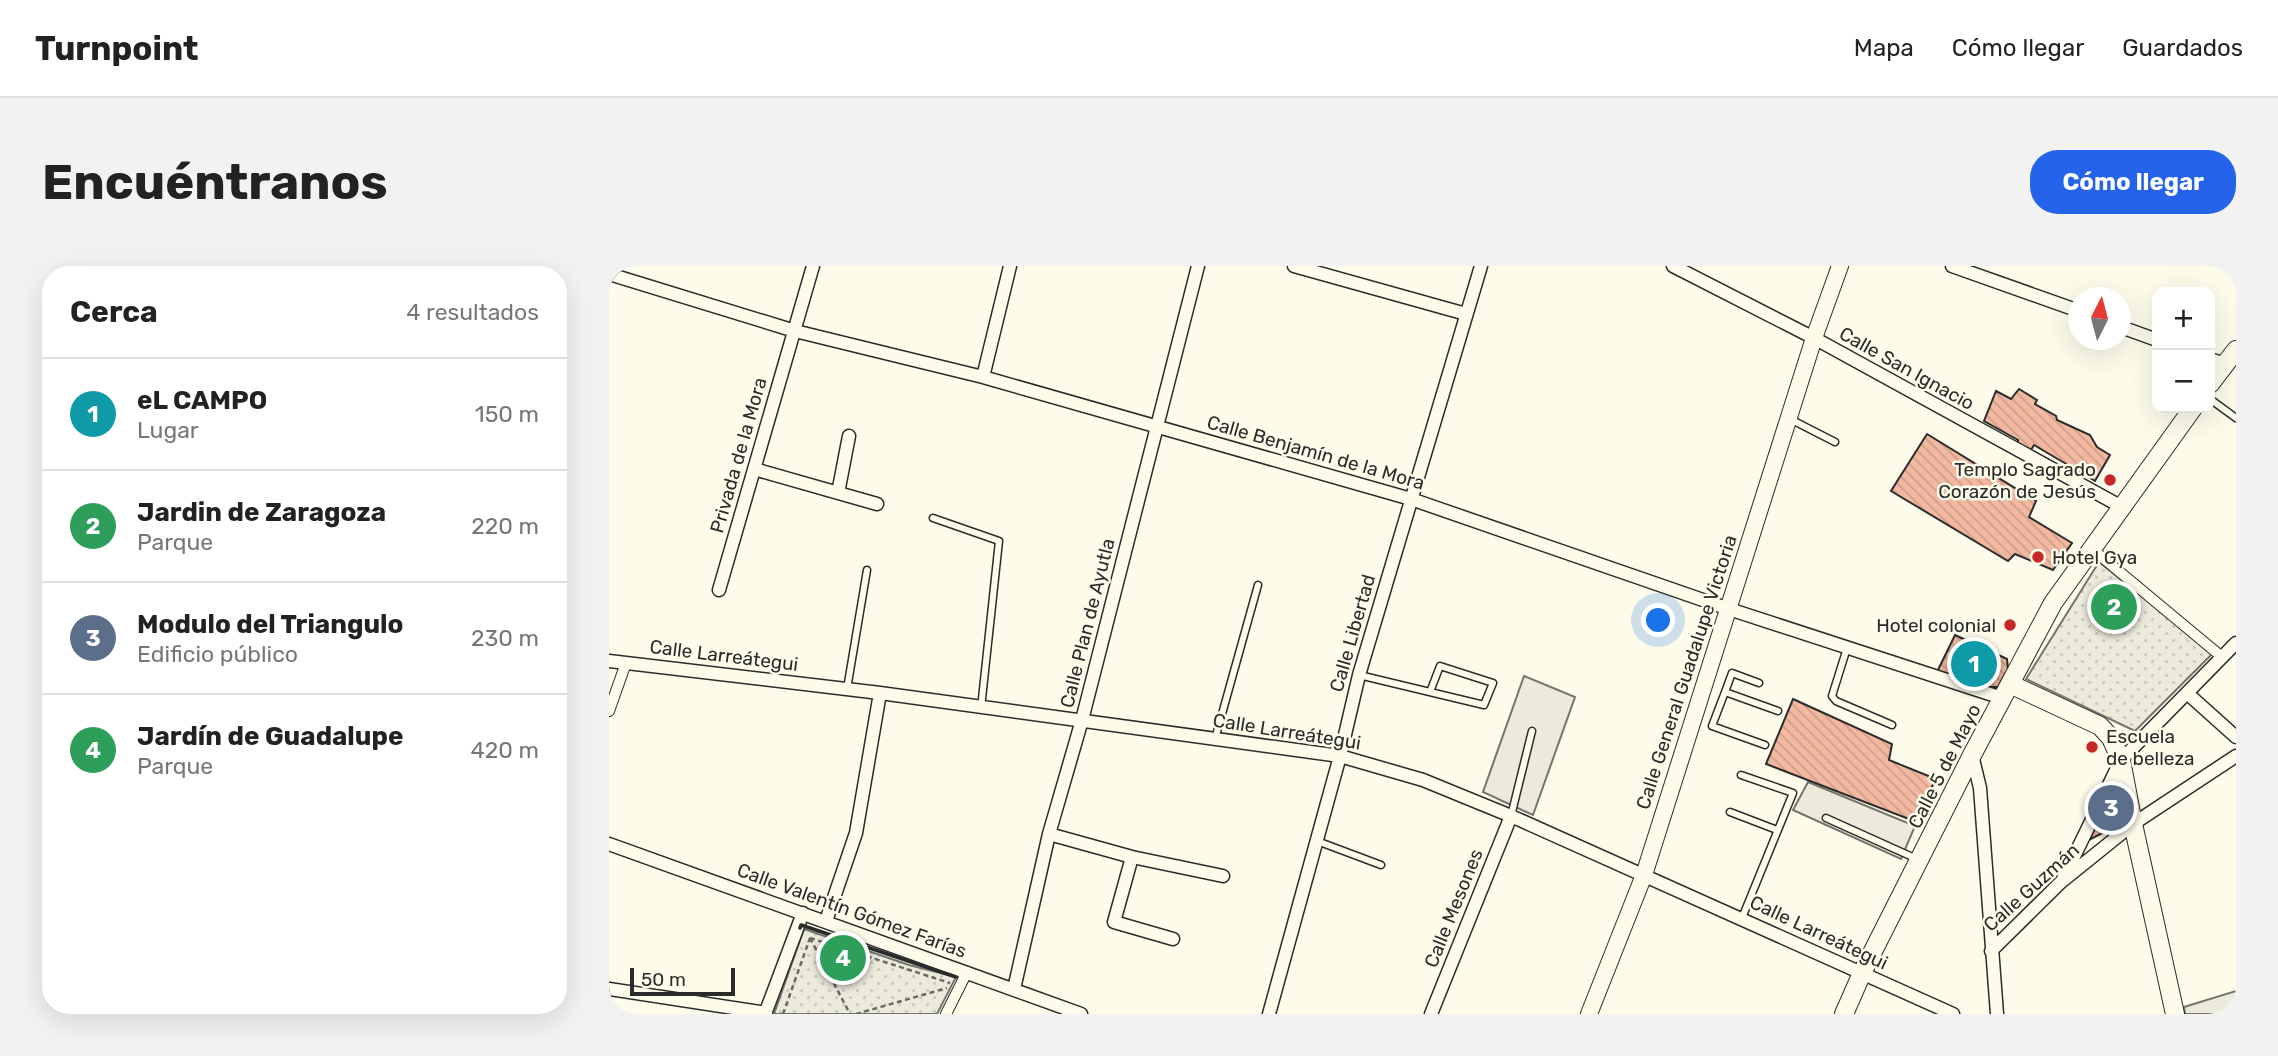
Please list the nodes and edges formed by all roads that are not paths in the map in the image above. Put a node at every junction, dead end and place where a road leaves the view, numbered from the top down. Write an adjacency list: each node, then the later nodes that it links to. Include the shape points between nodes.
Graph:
1 (813, 266): 12 (street, Privada de la Mora)
2 (1010, 266): 18 (street)
3 (1198, 266): 23 (street, Calle Plan de Ayutla)
4 (1294, 266): 11 (street)
5 (1481, 266): 11 (street, Calle Libertad)
6 (1673, 266): 14 (street, Calle San Ignacio)
7 (1840, 266): 14 (street, Calle General Guadalupe Victoria)
8 (1952, 266): 10 (street)
9 (609, 274): 12 (street, Calle Benjamín de la Mora)
10 (2068, 308)
11 (1466, 314): 28 (street, Calle Libertad)
12 (795, 331): 18 (street, Calle Benjamín de la Mora); 26 (street, Privada de la Mora)
13 (2131, 331): 15 (street)
14 (1814, 338): 21 (street, Calle General Guadalupe Victoria); 30 (street, Calle San Ignacio)
15 (2152, 338)
16 (2223, 357): 17 (main road)
17 (2215, 374)
18 (983, 377): 23 (street, Calle Benjamín de la Mora)
19 (2215, 403): 22 (lane)
20 (2189, 413): 30 (main road, Calle 5 de Mayo)
21 (1789, 418): 25 (lane); 36 (street, Calle General Guadalupe Victoria)
22 (2236, 418)
23 (1158, 426): 28 (street, Calle Benjamín de la Mora); 55 (street, Calle Plan de Ayutla)
24 (849, 436): 27 (street)
25 (1835, 442)
26 (754, 469): 27 (street); 35 (street, Privada de la Mora)
27 (838, 493): 29 (street)
28 (1411, 499): 36 (street, Calle Benjamín de la Mora); 42 (street, Calle Libertad)
29 (877, 504)
30 (2122, 507): 32 (main road, Calle 5 de Mayo)
31 (933, 518): 52 (lane, via 999,541)
32 (2091, 548): 39 (street); 45 (main road, Calle 5 de Mayo, via 2053,603)
33 (867, 570): 44 (lane)
34 (1258, 585): 59 (lane)
35 (719, 590)
36 (1729, 609): 38 (street, Calle Benjamín de la Mora); 50 (street, Calle General Guadalupe Victoria)
37 (2236, 643): 39 (street)
38 (1847, 648): 45 (street, Calle Benjamín de la Mora); 56 (lane, via 1832,696)
39 (2222, 657): 49 (street)
40 (609, 662): 41 (street, Calle Larreátegui)
41 (626, 663): 44 (street, Calle Larreátegui); 53 (street)
42 (1359, 675): 46 (lane); 61 (street, Calle Libertad)
43 (1759, 683): 47 (lane, via 1732,673)
44 (847, 689): 48 (street, Calle Larreátegui)
45 (2006, 691): 62 (main road, Calle 5 de Mayo); 64 (main road, via 2100,726)
46 (1430, 692): 46 (lane, via 1485,705 1493,683 1440,666)
47 (1725, 692): 51 (lane); 54 (lane)
48 (880, 693): 52 (street, Calle Larreátegui); 82 (street, via 856,833)
49 (2187, 694): 58 (street); 64 (street)
50 (1700, 699): 51 (lane); 77 (street, Calle General Guadalupe Victoria)
51 (1720, 706): 60 (lane, via 1712,726)
52 (981, 708): 55 (street, Calle Larreátegui)
53 (609, 711)
54 (1778, 711)
55 (1082, 720): 59 (street, Calle Larreátegui); 71 (street, Calle Plan de Ayutla)
56 (1892, 725)
57 (1532, 731): 67 (lane)
58 (2236, 737)
59 (1215, 739): 61 (street, Calle Larreátegui)
60 (1765, 745)
61 (1340, 755): 67 (street, Calle Larreátegui, via 1423,780); 72 (street, Calle Libertad)
62 (1972, 755): 75 (main road, Calle 5 de Mayo); 84 (street, via 1980,788)
63 (2236, 756): 69 (street, Calle Guzmán)
64 (2121, 760): 69 (main road); 79 (street)
65 (1741, 775): 70 (lane, via 1793,793)
66 (1730, 812): 70 (lane)
67 (1511, 816): 77 (street, Calle Larreátegui); 93 (street, Calle Mesones)
68 (1826, 818): 75 (lane)
69 (2133, 824): 79 (street, Calle Guzmán); 98 (main road)
70 (1777, 830): 81 (lane)
71 (1049, 834): 74 (street); 88 (street, Calle Plan de Ayutla)
72 (1317, 841): 76 (lane); 92 (street, Calle Libertad)
73 (609, 844): 80 (street, Calle Valentín Gómez Farías)
74 (1132, 857): 78 (street); 83 (street, via 1114,922)
75 (1919, 860): 86 (main road, Calle 5 de Mayo)
76 (1381, 865)
77 (1644, 875): 81 (street, Calle Larreátegui); 94 (street, Calle General Guadalupe Victoria)
78 (1223, 876)
79 (2061, 882): 84 (street, Calle Guzmán)
80 (803, 913): 82 (street, Calle Valentín Gómez Farías); 89 (street)
81 (1742, 918): 86 (street, Calle Larreátegui)
82 (826, 921): 85 (street, Calle Valentín Gómez Farías)
83 (1173, 939)
84 (1991, 951): 97 (street)
85 (967, 972): 88 (street, Calle Valentín Gómez Farías); 90 (street)
86 (1862, 973): 95 (main road, Calle 5 de Mayo); 96 (street, Calle Larreátegui)
87 (609, 989): 89 (street)
88 (1014, 989): 91 (street, Calle Valentín Gómez Farías)
89 (766, 1014)
90 (946, 1014)
91 (1081, 1014)
92 (1269, 1014)
93 (1431, 1014)
94 (1588, 1014)
95 (1843, 1014)
96 (1953, 1014)
97 (1997, 1014)
98 (2175, 1014)

